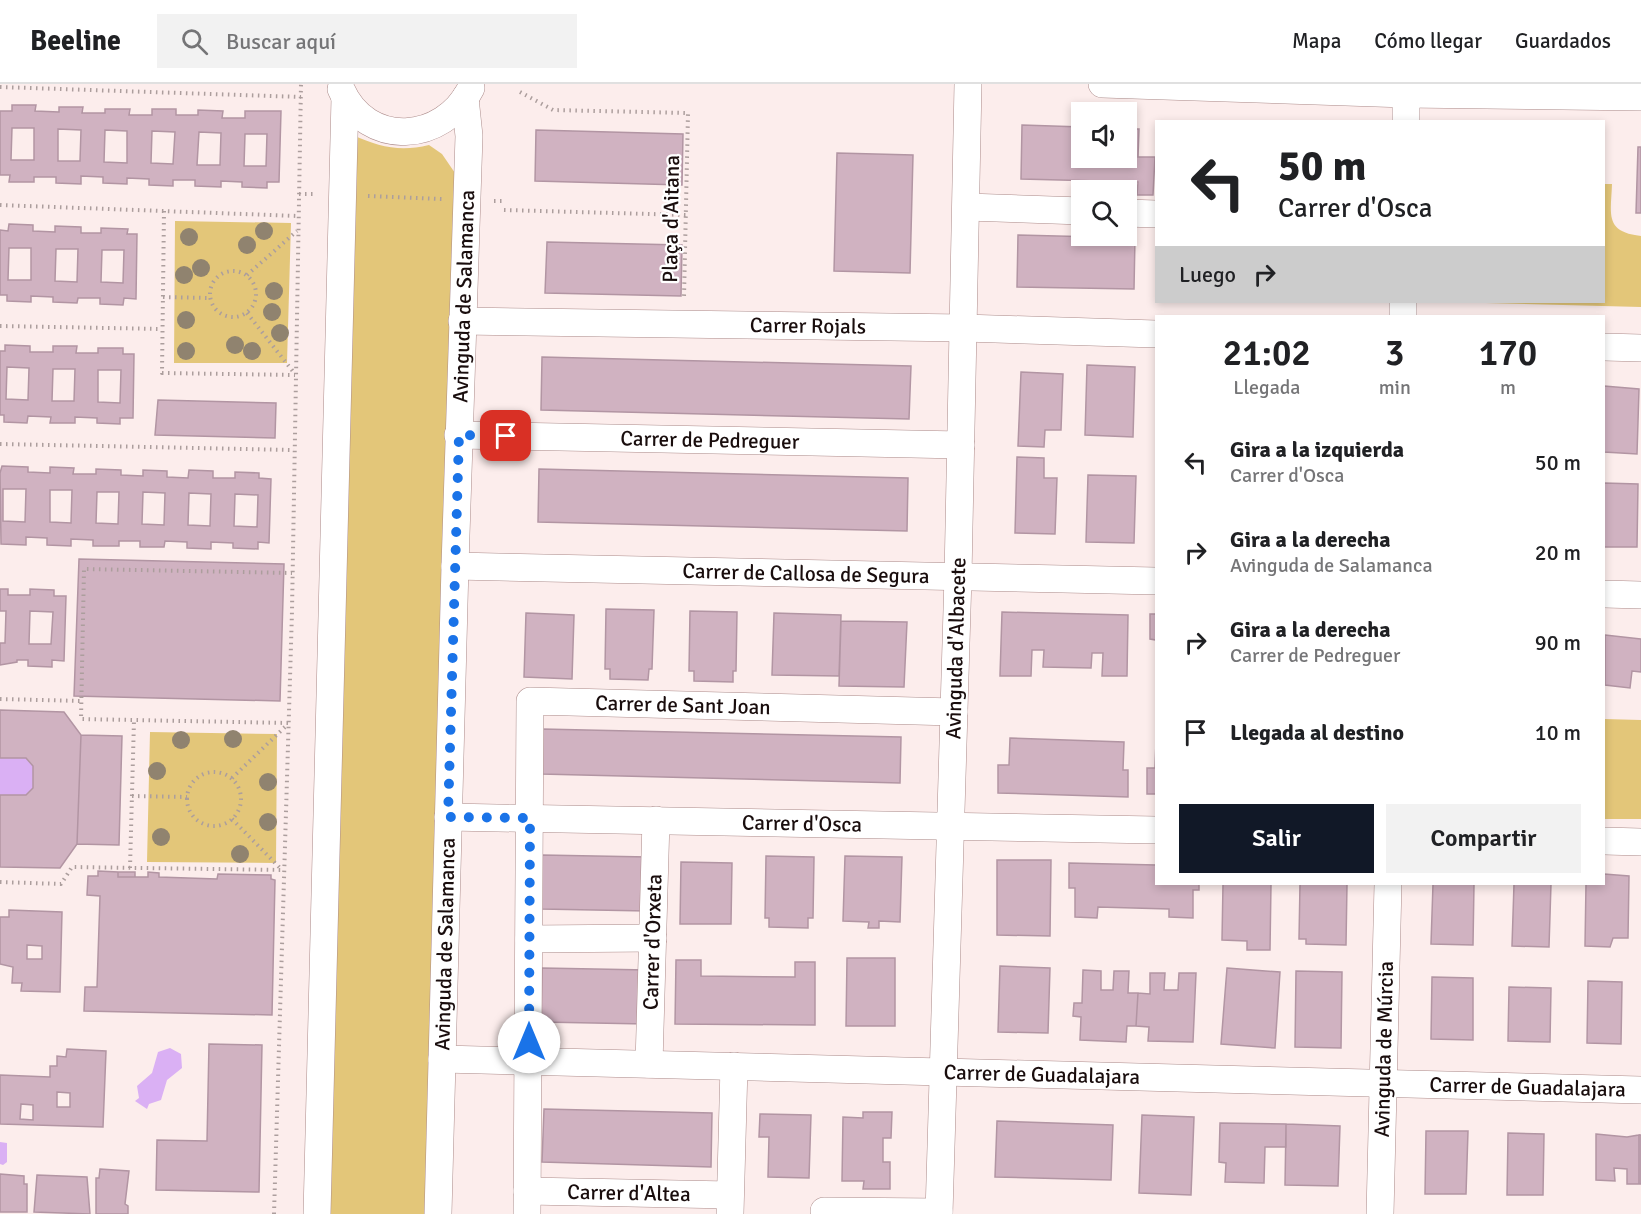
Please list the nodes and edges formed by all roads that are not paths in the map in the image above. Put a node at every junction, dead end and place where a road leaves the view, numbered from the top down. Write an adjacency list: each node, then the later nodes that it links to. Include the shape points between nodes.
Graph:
1 (968, 84): 8 (street, Avinguda d'Albacete)
2 (1101, 84): 4 (street)
3 (471, 89): 5 (street, via 453,114 437,125 402,132 370,123); 12 (street, Avinguda de Salamanca)
4 (1406, 89): 6 (street); 7 (street)
5 (342, 91): 46 (street, via 343,195)
6 (1641, 97)
7 (1406, 120)
8 (967, 207): 9 (street); 13 (street, Avinguda d'Albacete)
9 (1071, 211)
10 (1137, 213): 11 (street)
11 (1155, 214)
12 (462, 321): 13 (street, Carrer Rojals); 17 (street, Avinguda de Salamanca)
13 (964, 328): 14 (street, Carrer Rojals); 18 (street, Avinguda d'Albacete)
14 (1155, 334)
15 (1605, 347): 16 (street)
16 (1641, 348)
17 (459, 435): 18 (street, Carrer de Pedreguer); 19 (street, Avinguda de Salamanca)
18 (961, 445): 20 (street, Avinguda d'Albacete)
19 (454, 566): 20 (street, Carrer de Callosa de Segura); 25 (street, Avinguda de Salamanca)
20 (958, 576): 21 (street, Carrer de Callosa de Segura); 24 (street, Avinguda d'Albacete)
21 (1155, 581)
22 (1605, 594): 23 (street)
23 (1641, 595)
24 (954, 712): 26 (street, Carrer de Sant Joan, via 531,701); 28 (street, Avinguda d'Albacete)
25 (448, 817): 26 (street, Carrer d'Osca); 35 (street, Avinguda de Salamanca)
26 (530, 818): 27 (street, Carrer d'Osca); 34 (street)
27 (656, 820): 28 (street, Carrer d'Osca); 33 (street, Carrer d'Orxeta)
28 (951, 825): 29 (street, Carrer d'Osca); 39 (street, Avinguda d'Albacete)
29 (1155, 830)
30 (1605, 841): 31 (street)
31 (1641, 842)
32 (1388, 885): 40 (street, Avinguda de Múrcia)
33 (653, 938): 34 (street); 37 (street, Carrer d'Orxeta)
34 (529, 939): 36 (street)
35 (442, 1059): 36 (street, Carrer de Guadalajara); 47 (street, Avinguda de Salamanca)
36 (528, 1062): 37 (street, Carrer de Guadalajara); 42 (street)
37 (649, 1064): 38 (street, Carrer de Guadalajara)
38 (734, 1066): 39 (street, Carrer de Guadalajara); 43 (street)
39 (943, 1072): 40 (street, Carrer de Guadalajara); 45 (street, Avinguda d'Albacete)
40 (1383, 1084): 41 (street, Carrer de Guadalajara); 48 (street, Avinguda de Múrcia)
41 (1641, 1090)
42 (527, 1203): 43 (street, Carrer d'Altea)
43 (730, 1204)
44 (824, 1211): 45 (street)
45 (939, 1213)
46 (317, 1214)
47 (438, 1214)
48 (1380, 1214)

